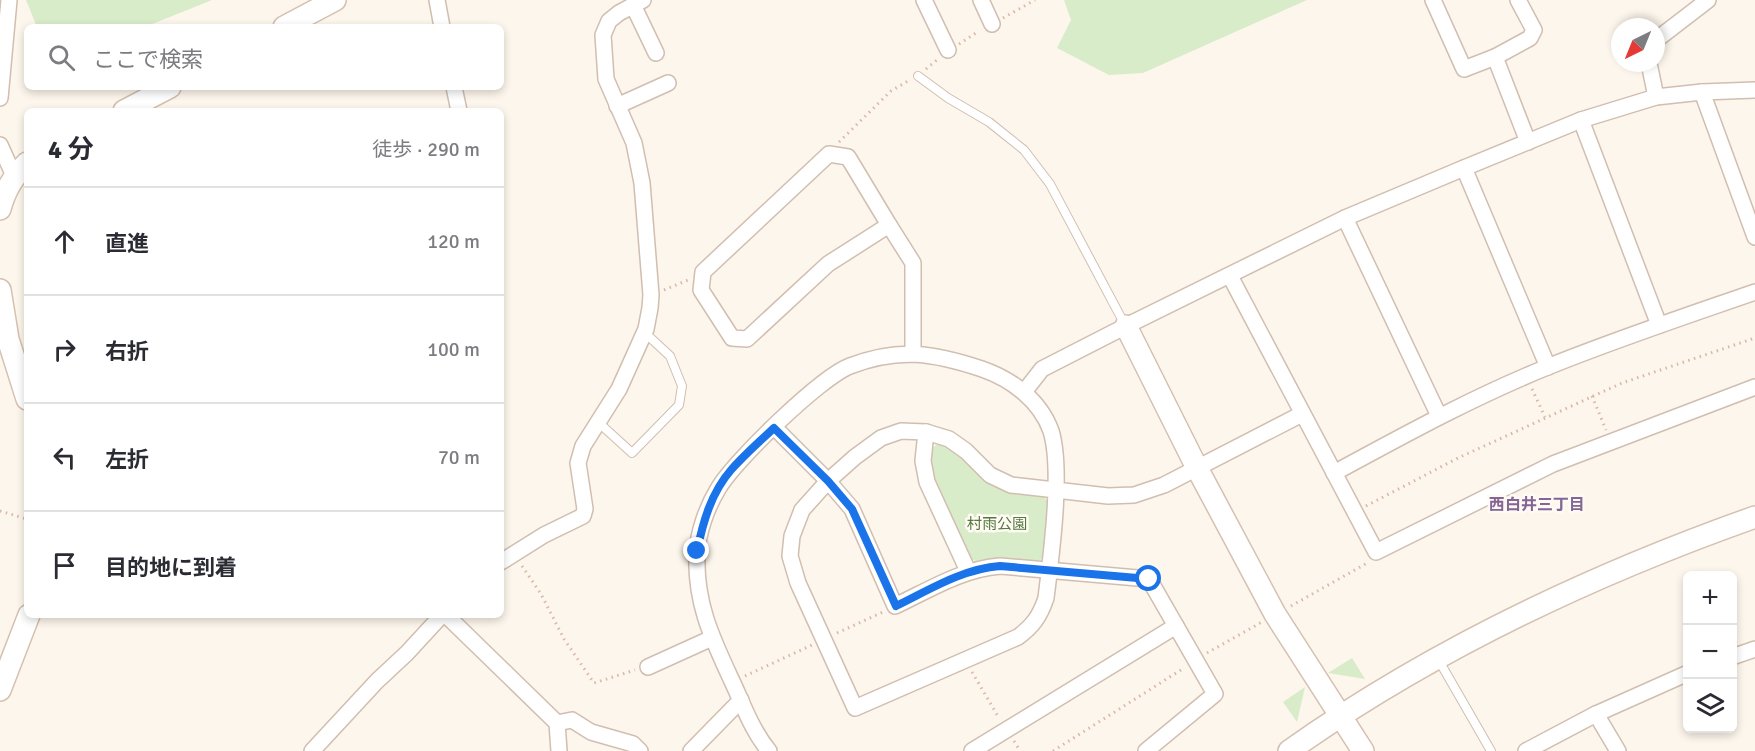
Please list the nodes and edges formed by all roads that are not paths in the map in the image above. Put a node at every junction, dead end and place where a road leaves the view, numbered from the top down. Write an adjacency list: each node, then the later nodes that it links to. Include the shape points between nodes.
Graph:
1 (9, 0): 25 (street)
2 (335, 0): 10 (street)
3 (437, 0): 11 (street)
4 (924, 0): 14 (street)
5 (981, 0): 12 (street)
6 (1433, 0): 16 (street, via 1464,69)
7 (1518, 0): 16 (street, via 1534,30 1530,38)
8 (1708, 0): 13 (street)
9 (638, 3): 15 (street); 26 (street, via 609,21 603,35 606,79)
10 (290, 24)
11 (441, 24)
12 (992, 24)
13 (1665, 33)
14 (948, 50)
15 (656, 53)
16 (1495, 57): 30 (street)
17 (1651, 72): 24 (street)
18 (918, 76): 42 (lane, via 1024,150 1050,184)
19 (669, 83): 26 (street)
20 (164, 90): 27 (street)
21 (455, 90): 28 (street)
22 (1755, 90): 23 (street)
23 (1702, 92): 24 (street); 37 (street)
24 (1656, 97): 29 (street)
25 (0, 98)
26 (617, 106): 43 (street, via 634,143 642,183 651,295)
27 (130, 108)
28 (458, 108)
29 (1581, 120): 30 (street); 41 (street)
30 (1528, 142): 32 (street)
31 (0, 145): 33 (street)
32 (1464, 168): 35 (street); 46 (street)
33 (21, 170): 34 (street, via 4,195)
34 (0, 209)
35 (1346, 218): 38 (street); 51 (street)
36 (889, 225): 36 (street, via 828,264 747,339 732,338 701,290 703,272 829,154 848,157); 45 (street, via 913,263)
37 (1755, 237)
38 (1230, 276): 42 (street); 50 (street)
39 (0, 290): 44 (street)
40 (1755, 292): 41 (street)
41 (1659, 325): 46 (street)
42 (1126, 326): 49 (street, via 1042,369); 55 (street)
43 (644, 332): 52 (street, via 620,389); 52 (lane, via 670,356 682,386 679,405 632,453)
44 (4, 339): 48 (street)
45 (913, 352): 49 (street, via 953,359 993,373); 53 (street, via 848,366 820,384)
46 (1548, 367): 51 (street)
47 (1755, 387): 56 (street, via 1553,464 1376,552)
48 (24, 391)
49 (1024, 392): 58 (street, via 1050,430)
50 (1302, 414): 55 (street); 56 (street)
51 (1439, 416): 56 (street)
52 (598, 422): 60 (street, via 578,463 583,516)
53 (774, 428): 57 (street); 67 (street, via 731,470 714,497 701,531 697,577 701,606)
54 (926, 432): 57 (street, via 901,431 881,438); 58 (street, via 949,439 990,475 1011,485); 61 (street, via 923,461 927,482)
55 (1197, 468): 58 (street, via 1134,495); 76 (street, via 1275,614)
56 (1334, 473)
57 (828, 481): 61 (street, via 852,509 896,606); 62 (street, via 802,510 792,536 790,556 798,583 855,708 1018,637 1041,615)
58 (1056, 489): 62 (street)
59 (1755, 517): 70 (street, via 1683,543 1524,612)
60 (507, 557)
61 (968, 571): 62 (street, via 1000,566)
62 (1049, 571): 66 (street, via 1149,579)
63 (27, 618): 73 (street)
64 (441, 618): 78 (street)
65 (447, 618): 77 (street)
66 (1176, 626): 83 (street); 84 (street, via 1215,694)
67 (712, 638): 71 (street); 74 (street)
68 (1755, 650): 69 (street)
69 (1737, 655)
70 (1438, 658): 76 (street); 87 (lane)
71 (648, 667)
72 (1683, 675): 75 (street)
73 (0, 690)
74 (741, 700): 81 (street); 82 (street, via 756,735)
75 (1596, 714): 88 (street); 89 (street)
76 (1340, 716): 85 (street); 86 (street)
77 (557, 723): 79 (street); 80 (street, via 572,720 591,732 633,744)
78 (312, 751)
79 (559, 751)
80 (640, 751)
81 (691, 751)
82 (769, 751)
83 (972, 751)
84 (1146, 751)
85 (1289, 751)
86 (1363, 751)
87 (1491, 751)
88 (1526, 751)
89 (1618, 751)

